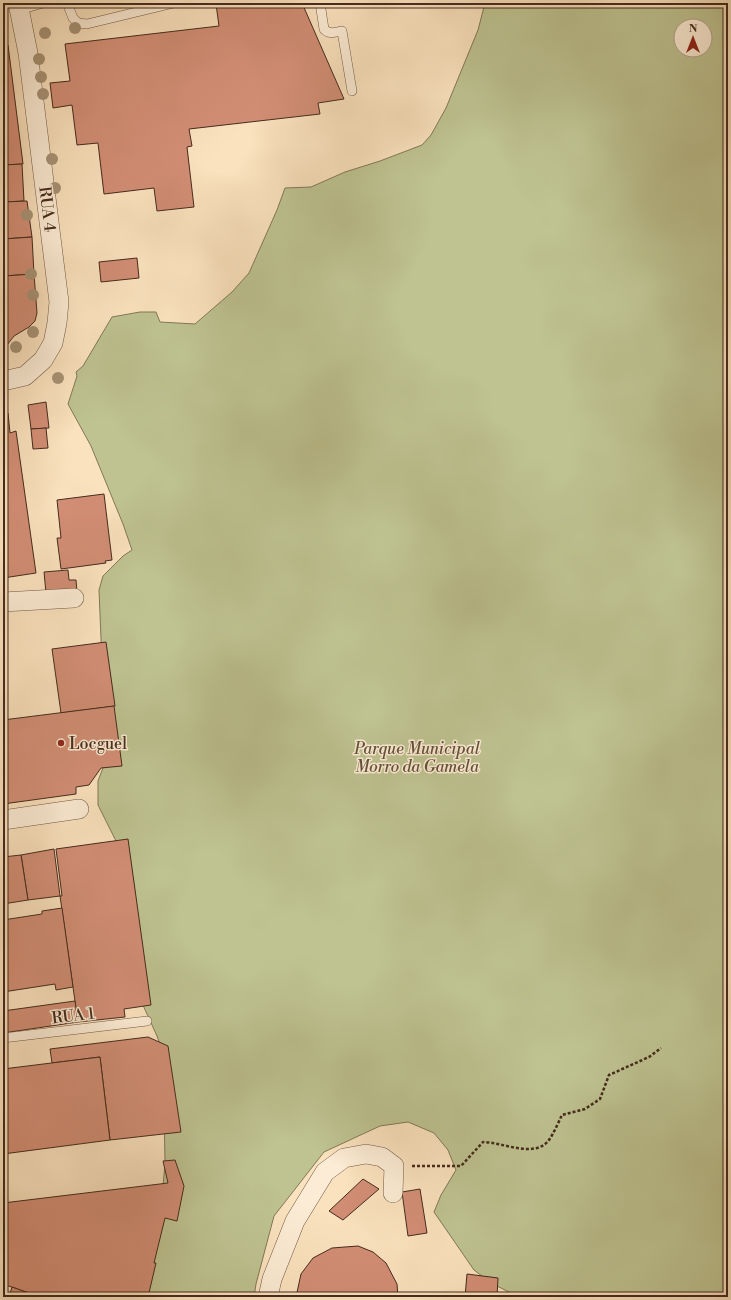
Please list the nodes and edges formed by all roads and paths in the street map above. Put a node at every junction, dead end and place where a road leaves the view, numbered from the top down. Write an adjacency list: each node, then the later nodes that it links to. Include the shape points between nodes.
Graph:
1 (42, 3): 5 (lane)
2 (67, 3): 3 (lane, via 73,18 78,23 87,24)
3 (174, 3)
4 (320, 3): 6 (lane, via 324,29 331,33 342,31)
5 (13, 9): 7 (street, RUA 4, via 28,53 59,302 58,323 53,343 43,360 25,376)
6 (352, 91)
7 (3, 381)
8 (74, 598): 9 (street)
9 (3, 602)
10 (79, 809): 11 (street)
11 (3, 820)
12 (147, 1021): 13 (lane, RUA 1)
13 (3, 1038)
14 (661, 1048): 15 (path, via 649,1057 609,1075 600,1099 585,1109 562,1115 548,1141 538,1148 526,1150 482,1142 461,1166)
15 (394, 1166): 16 (street); 17 (street, via 382,1157 366,1154 344,1158 325,1172 295,1221 272,1279)
16 (393, 1193)
17 (268, 1297)

